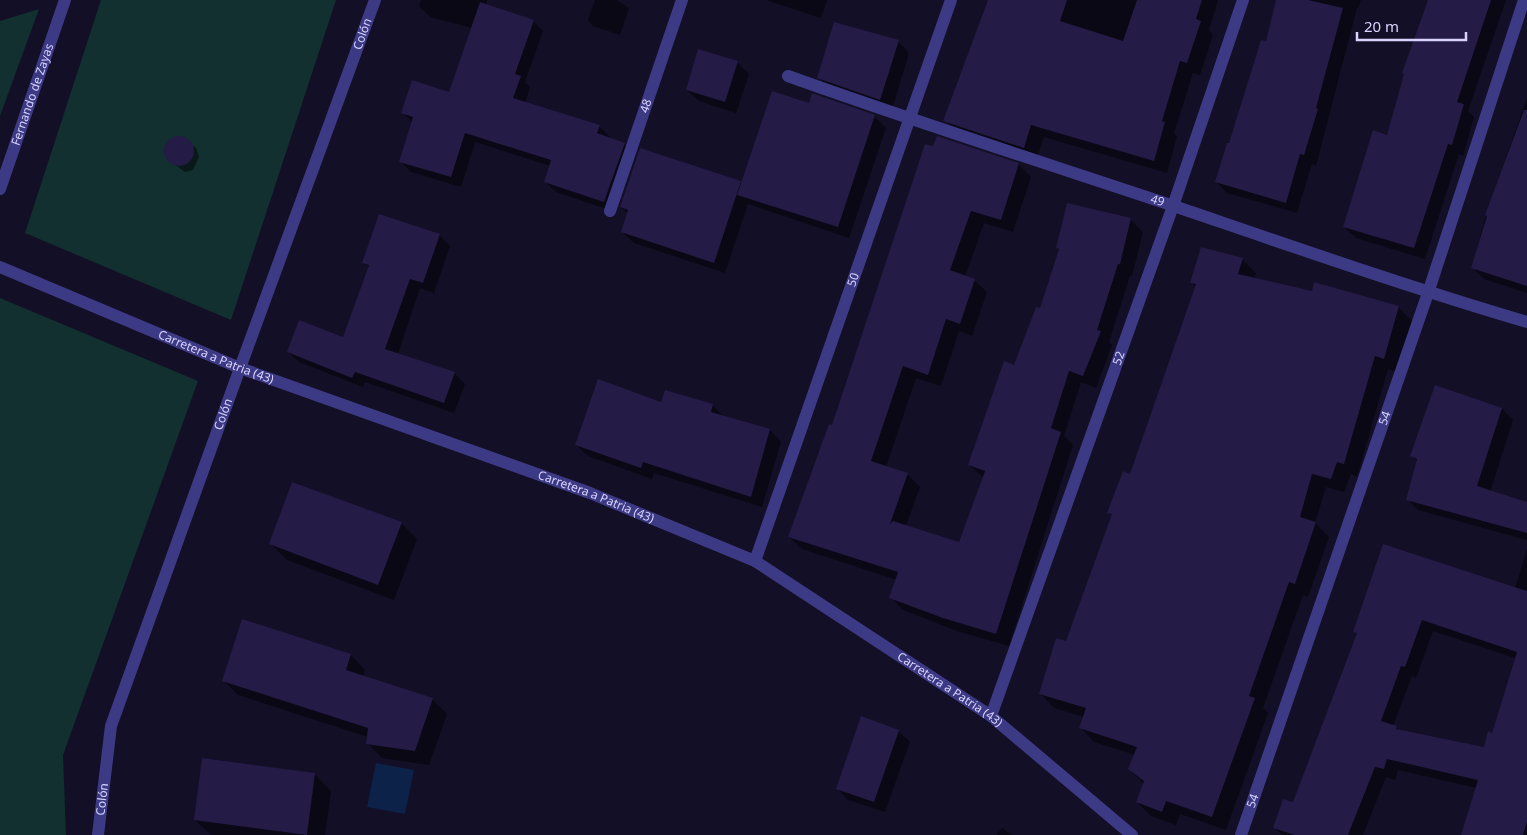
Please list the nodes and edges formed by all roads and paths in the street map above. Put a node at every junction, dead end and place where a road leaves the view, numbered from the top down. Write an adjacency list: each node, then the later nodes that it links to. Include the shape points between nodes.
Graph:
1 (65, 0): 9 (street, Fernando de Zayas)
2 (375, 0): 15 (street, Colón)
3 (682, 0): 11 (street, 48)
4 (951, 0): 8 (street, 50)
5 (1243, 0): 10 (street, 52)
6 (1524, 0): 13 (street, 54)
7 (788, 76): 8 (street, 49)
8 (910, 120): 10 (street, 49); 16 (street, 50)
9 (0, 190)
10 (1173, 206): 13 (street, 49); 17 (street, 52)
11 (610, 211)
12 (0, 267): 15 (street, Carretera a Patria (43))
13 (1428, 294): 14 (street, 49); 20 (street, 54)
14 (1527, 322)
15 (240, 368): 16 (street, Carretera a Patria (43), via 590,493); 18 (street, Colón, via 111,726)
16 (755, 561): 17 (street, Carretera a Patria (43))
17 (991, 716): 19 (street, Carretera a Patria (43))
18 (98, 835)
19 (1132, 835)
20 (1241, 835)

